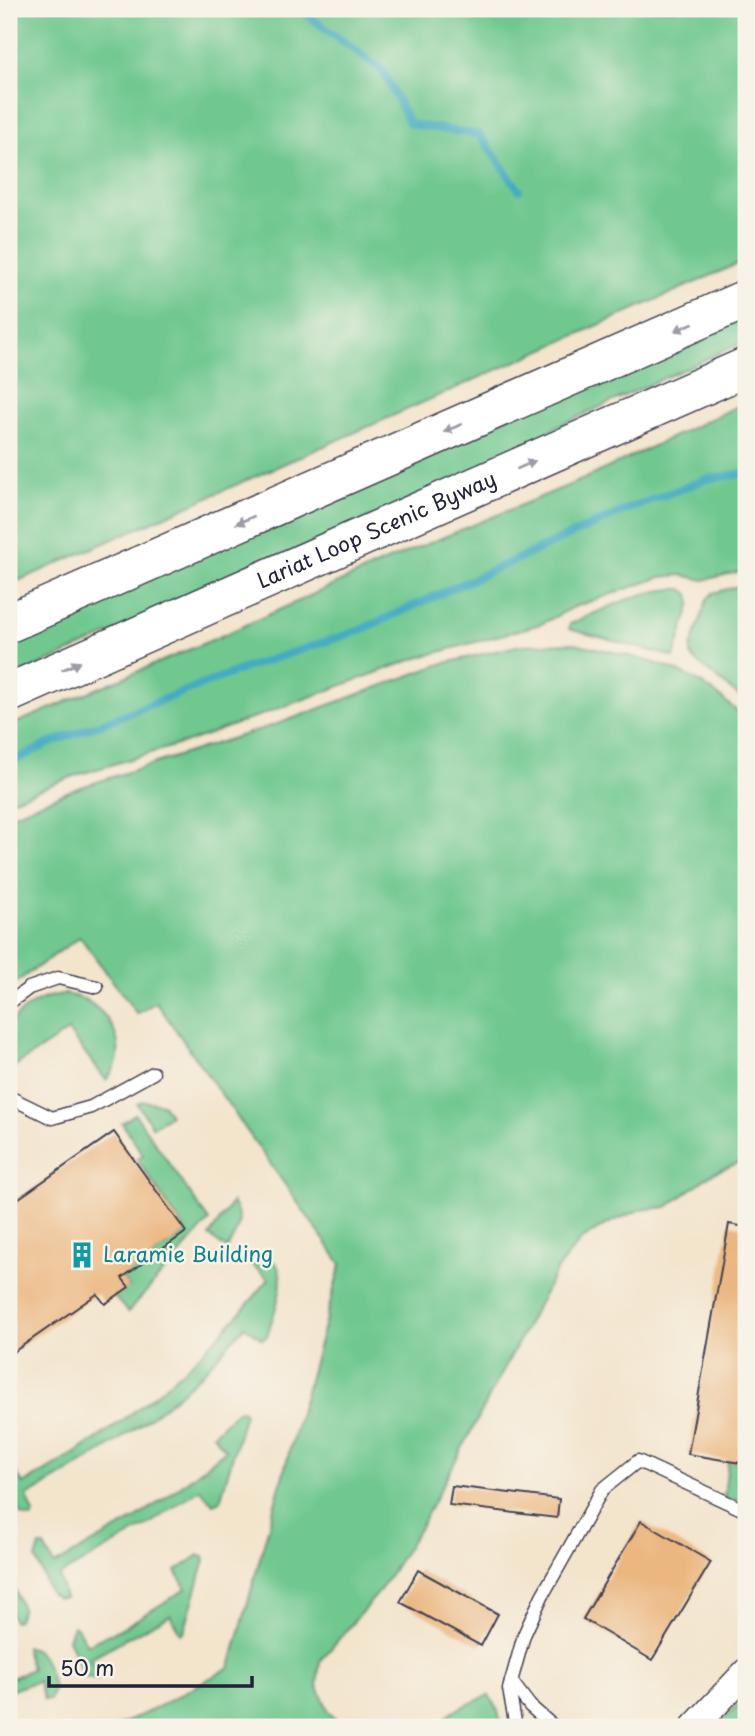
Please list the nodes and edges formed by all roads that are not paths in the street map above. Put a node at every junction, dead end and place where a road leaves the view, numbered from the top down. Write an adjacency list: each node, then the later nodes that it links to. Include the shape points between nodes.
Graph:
1 (746, 299): 3 (highway, one-way to 3)
2 (746, 367): 4 (highway, Lariat Loop Scenic Byway, one-way to 2)
3 (9, 623)
4 (9, 693)
5 (97, 987): 6 (lane, via 58,978 29,988)
6 (9, 1003)
7 (153, 1073): 8 (lane, via 90,1107 52,1118)
8 (9, 1097)
9 (746, 1511): 11 (lane, via 638,1461 602,1490 542,1596 524,1635)
10 (746, 1672): 12 (street)
11 (511, 1682): 13 (lane); 14 (lane)
12 (692, 1724)
13 (516, 1727)
14 (554, 1727)

